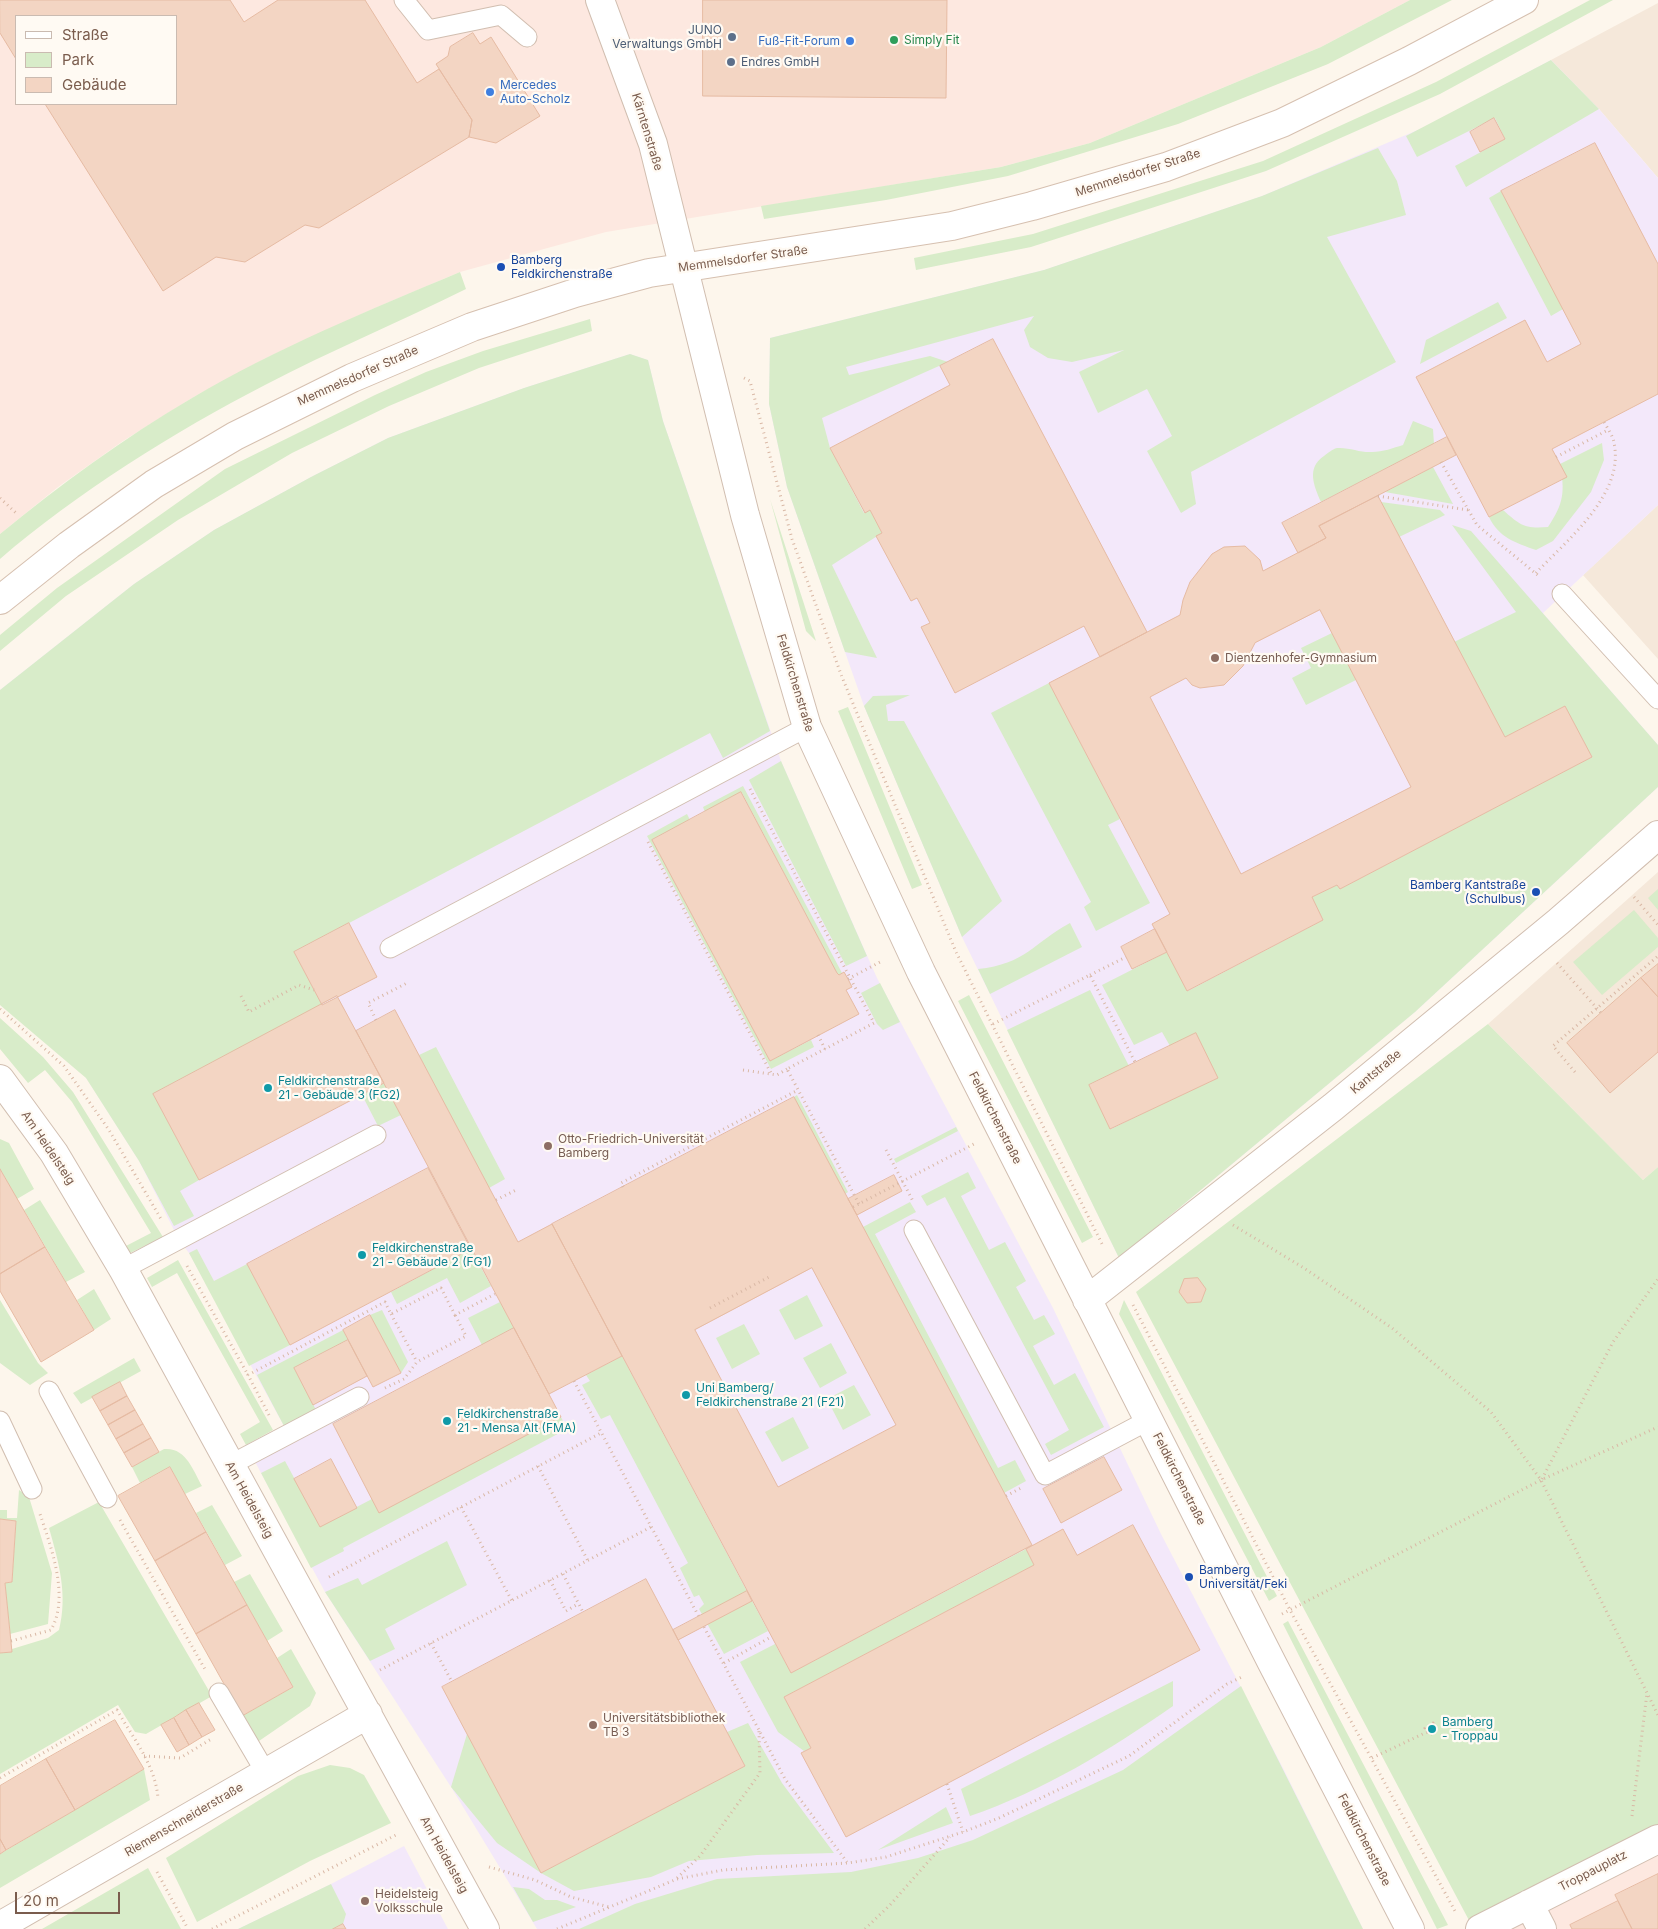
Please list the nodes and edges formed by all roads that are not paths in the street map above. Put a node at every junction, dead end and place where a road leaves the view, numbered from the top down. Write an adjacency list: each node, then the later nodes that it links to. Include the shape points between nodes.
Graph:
1 (404, 0): 4 (lane, via 428,30 501,15)
2 (600, 0): 5 (street, Kärntenstraße, via 653,144)
3 (1524, 0): 5 (street, Memmelsdorfer Straße, via 1410,61 1282,123 1166,167 952,226)
4 (527, 37)
5 (683, 267): 7 (street, Memmelsdorfer Straße, via 611,283 514,313 415,351 295,404 154,484); 9 (street, Feldkirchenstraße, via 745,515)
6 (1562, 594): 8 (lane)
7 (0, 600)
8 (1658, 699)
9 (807, 727): 11 (lane); 16 (street, Feldkirchenstraße, via 896,920)
10 (1658, 835): 16 (street, Kantstraße, via 1333,1107)
11 (390, 948)
12 (2, 1086): 15 (street, Am Heidelsteig, via 54,1153)
13 (376, 1136): 15 (lane)
14 (914, 1230): 19 (lane, via 1045,1475)
15 (123, 1269): 21 (street, Am Heidelsteig)
16 (1087, 1300): 19 (street, Feldkirchenstraße)
17 (49, 1391): 23 (lane)
18 (359, 1397): 21 (lane)
19 (1149, 1420): 31 (street, Feldkirchenstraße)
20 (0, 1421): 22 (lane)
21 (230, 1465): 25 (street, Am Heidelsteig)
22 (32, 1489)
23 (107, 1498)
24 (219, 1693): 26 (lane)
25 (368, 1714): 26 (street, Riemenschneiderstraße); 30 (street, Am Heidelsteig)
26 (266, 1773): 29 (street, Riemenschneiderstraße)
27 (1658, 1839): 28 (street, Troppauplatz)
28 (1529, 1904): 32 (street, Troppauplatz); 33 (street)
29 (0, 1926)
30 (486, 1929)
31 (1410, 1929)
32 (1480, 1929)
33 (1542, 1929)

